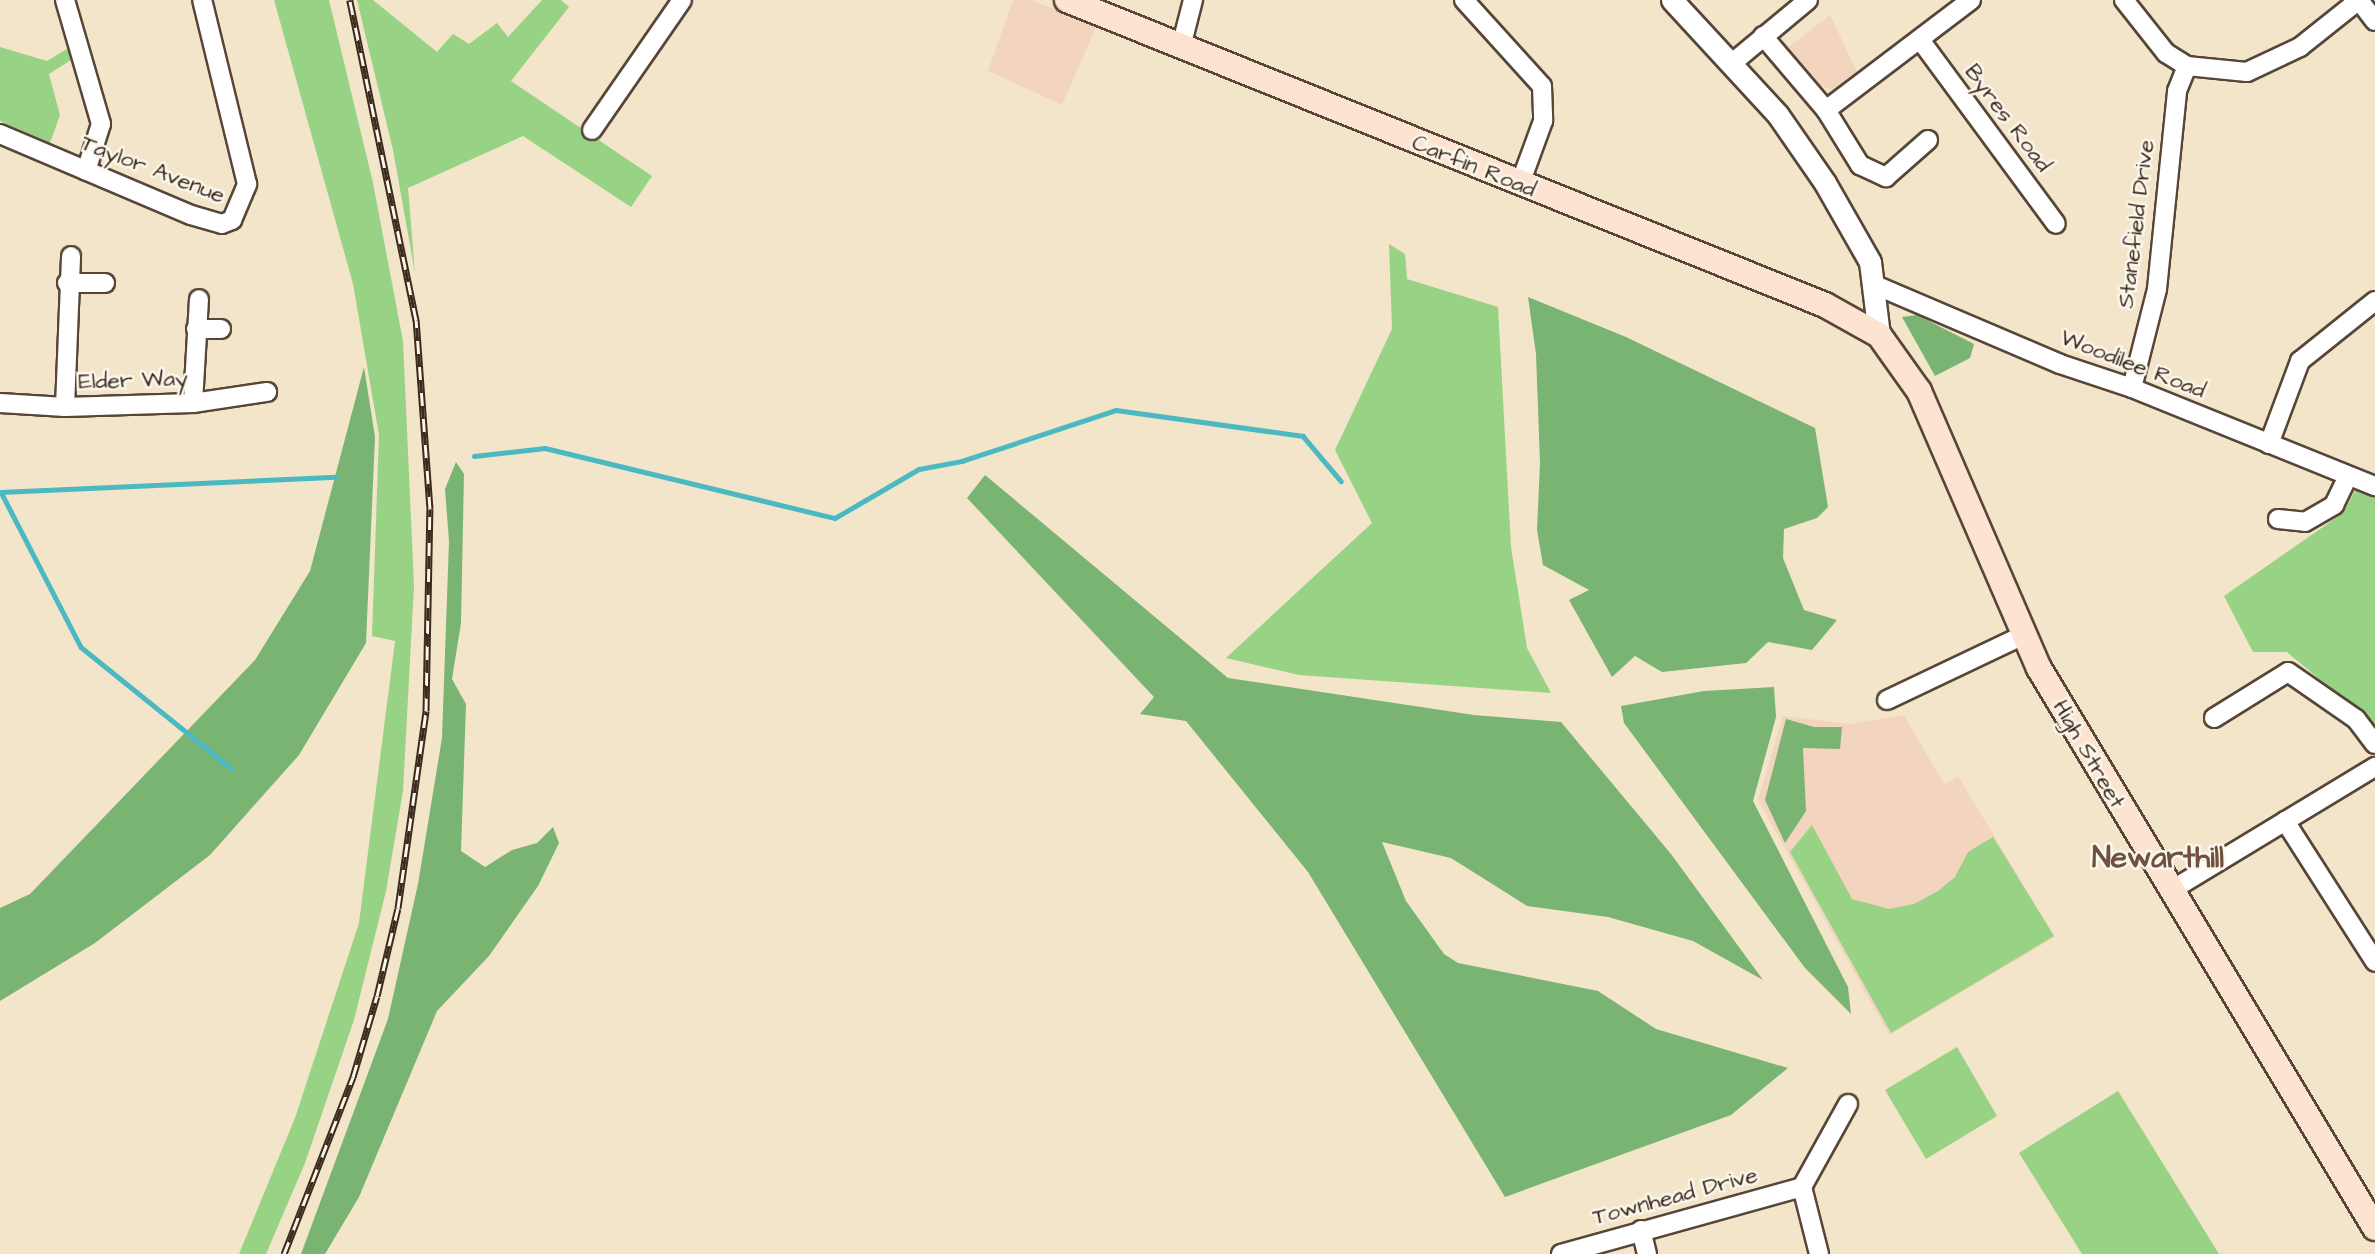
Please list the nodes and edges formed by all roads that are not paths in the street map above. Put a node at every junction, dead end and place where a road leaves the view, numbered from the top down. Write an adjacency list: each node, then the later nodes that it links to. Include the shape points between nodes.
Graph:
1 (65, 0): 22 (street, via 101,124)
2 (202, 0): 22 (street, Taylor Avenue, via 247,184 241,208 232,220 211,221)
3 (682, 0): 19 (street)
4 (1067, 0): 15 (main road, Carfin Road)
5 (1193, 0): 15 (street)
6 (1464, 0): 23 (street, via 1542,86 1543,121)
7 (1672, 0): 16 (street)
8 (1808, 0): 13 (street)
9 (1971, 0): 14 (street)
10 (2124, 0): 17 (street, via 2166,52)
11 (2359, 0): 12 (street); 17 (street, via 2300,47 2247,72)
12 (2375, 21)
13 (1763, 36): 16 (street); 18 (street)
14 (1921, 41): 18 (street); 24 (street, Byres Road)
15 (1181, 47): 23 (main road, Carfin Road)
16 (1731, 64): 28 (street, via 1811,162 1870,262)
17 (2187, 66): 34 (street, Stanefield Drive, via 2177,92 2157,289)
18 (1826, 110): 21 (street, via 1860,165 1886,177)
19 (592, 130)
20 (0, 134): 22 (street, Taylor Avenue)
21 (1928, 140)
22 (86, 171)
23 (1520, 184): 33 (main road, Carfin Road, via 1825,306)
24 (2056, 224)
25 (71, 256): 26 (street)
26 (67, 283): 27 (street); 38 (street)
27 (105, 283)
28 (1875, 285): 33 (street); 34 (street, Woodilee Road, via 2060,364)
29 (199, 299): 31 (street)
30 (2375, 301): 39 (street, via 2300,361)
31 (196, 329): 32 (street); 37 (street)
32 (221, 329)
33 (1879, 335): 43 (main road, High Street, via 1919,391)
34 (2132, 388): 39 (street, Woodilee Road)
35 (267, 391): 37 (street, Elder Way)
36 (0, 402): 38 (street, Elder Way)
37 (193, 403): 38 (street, Elder Way)
38 (65, 407)
39 (2269, 444): 40 (street, Woodilee Road)
40 (2348, 475): 41 (street, Woodilee Road); 42 (street, via 2334,505 2305,522)
41 (2375, 486)
42 (2278, 519)
43 (2022, 636): 44 (street); 49 (main road, High Street)
44 (1887, 700)
45 (2214, 718): 46 (street, via 2288,672 2356,719)
46 (2375, 744)
47 (2375, 767): 48 (street)
48 (2285, 821): 49 (street); 50 (street)
49 (2171, 891): 53 (main road, High Street)
50 (2375, 962)
51 (1848, 1104): 52 (street)
52 (1802, 1187): 54 (street, Townhead Drive); 57 (street)
53 (2375, 1228)
54 (1641, 1230): 55 (street, Townhead Drive); 56 (street)
55 (1561, 1254)
56 (1647, 1254)
57 (1819, 1254)

